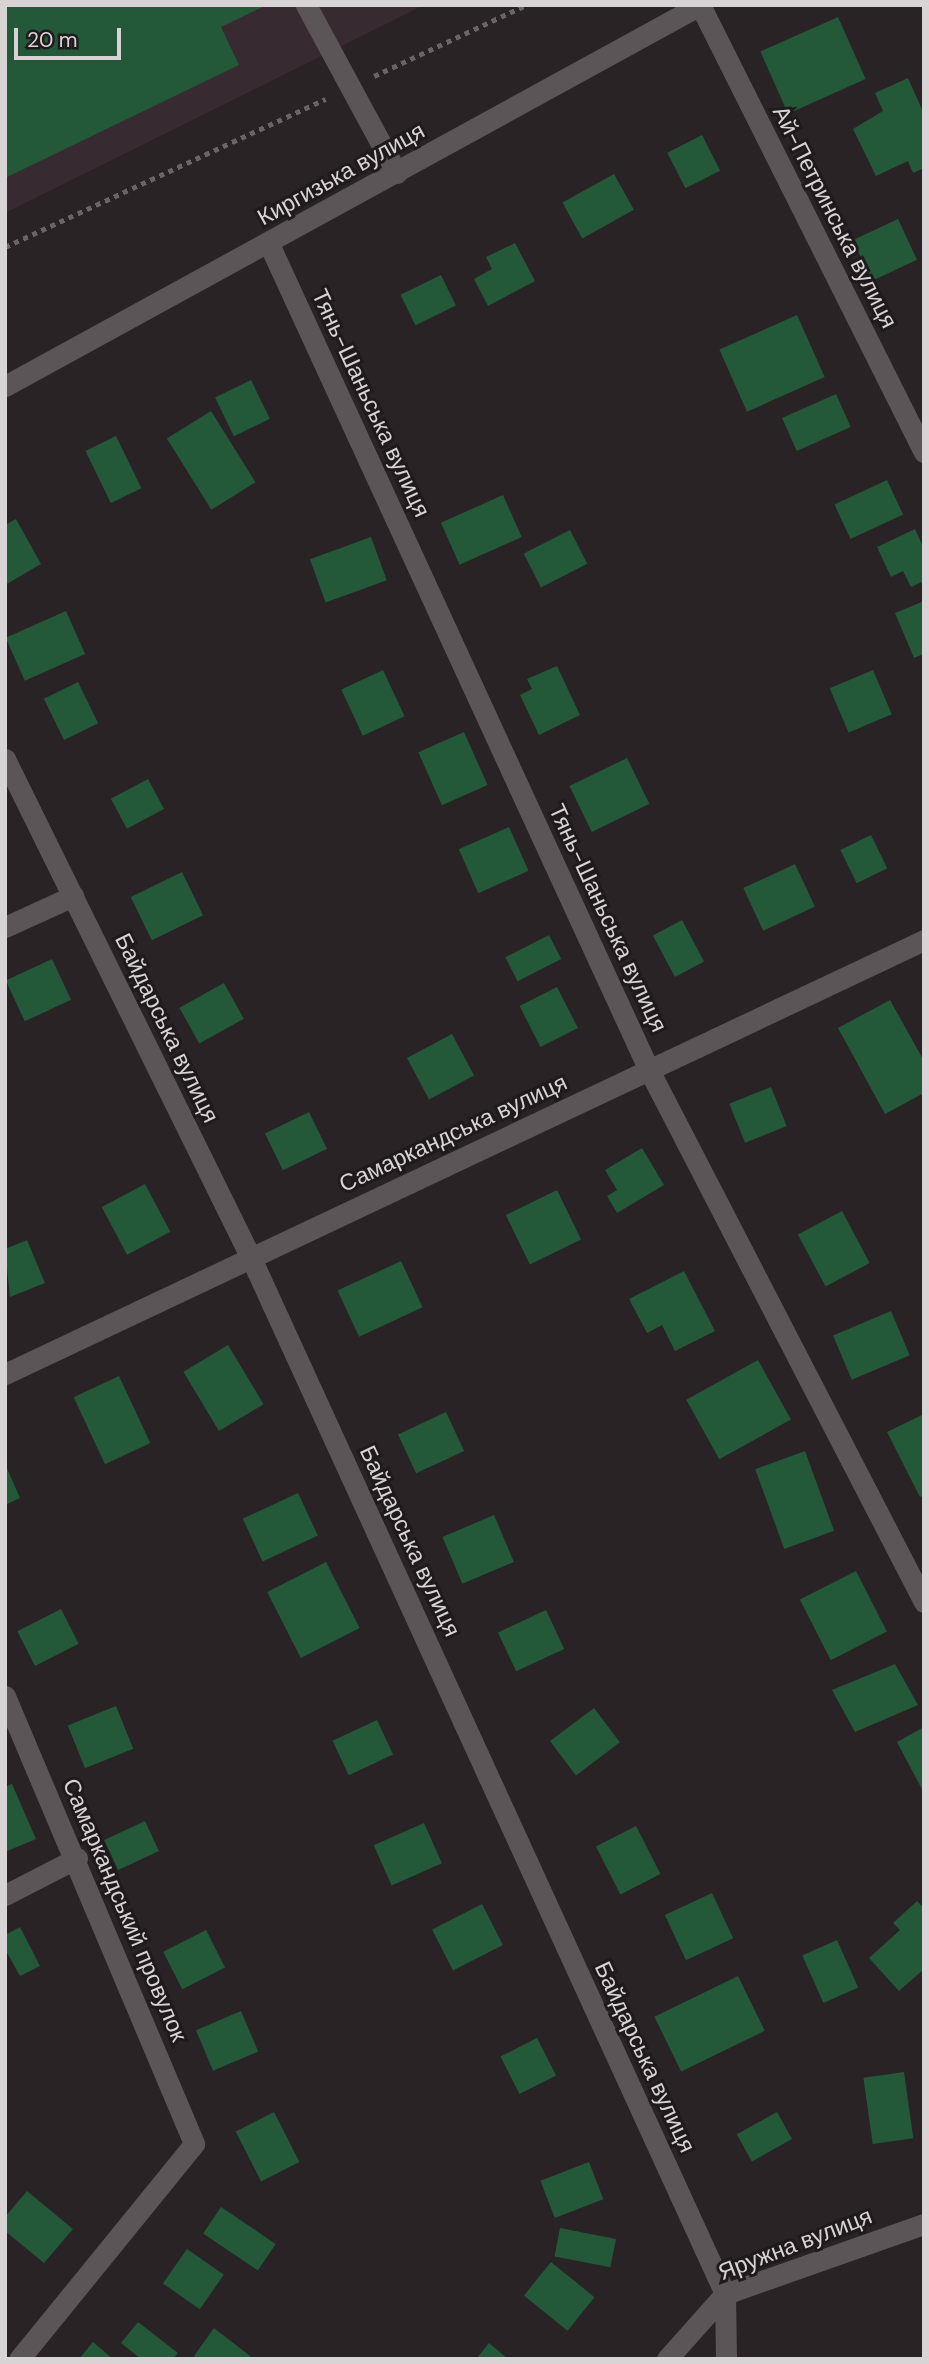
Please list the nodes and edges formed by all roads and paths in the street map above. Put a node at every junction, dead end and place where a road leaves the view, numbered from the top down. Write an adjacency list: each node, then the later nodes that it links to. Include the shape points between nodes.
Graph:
1 (306, 5): 4 (street)
2 (526, 5): 4 (path)
3 (700, 5): 5 (street, Киргизька вулиця); 9 (street, Ай-Петринська вулиця)
4 (350, 88): 5 (street); 7 (path)
5 (397, 173): 6 (street, Киргизька вулиця)
6 (269, 244): 8 (street, Киргизька вулиця); 14 (street, Тянь-Шаньська вулиця)
7 (5, 247)
8 (5, 386)
9 (924, 452)
10 (5, 759): 11 (street, Байдарська вулиця)
11 (73, 895): 12 (street); 15 (street, Байдарська вулиця)
12 (5, 927)
13 (924, 940): 14 (street, Самаркандська вулиця)
14 (649, 1070): 15 (street, Самаркандська вулиця); 17 (street, Тянь-Шаньська вулиця)
15 (251, 1258): 16 (street, Самаркандська вулиця); 22 (street, Байдарська вулиця)
16 (5, 1374)
17 (924, 1601)
18 (5, 1696): 19 (street, Самаркандський провулок)
19 (77, 1858): 20 (street); 23 (street, Самаркандський провулок, via 194,2144)
20 (5, 1895)
21 (924, 2224): 22 (street, Яружна вулиця)
22 (725, 2294): 24 (street, Яружна вулиця); 25 (street, Байдарська вулиця)
23 (19, 2359)
24 (667, 2359)
25 (726, 2359)

